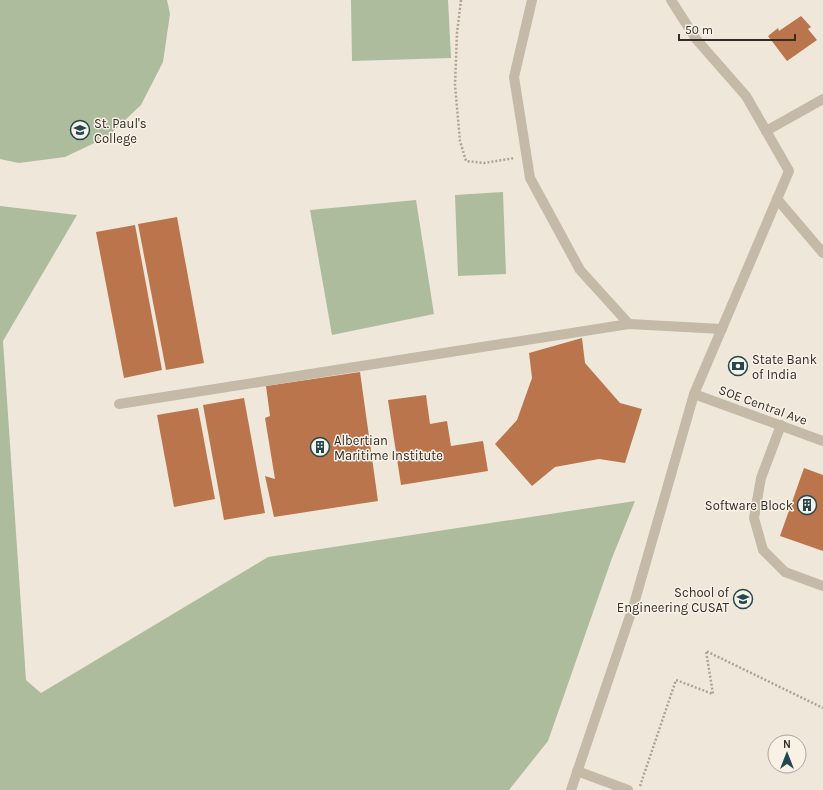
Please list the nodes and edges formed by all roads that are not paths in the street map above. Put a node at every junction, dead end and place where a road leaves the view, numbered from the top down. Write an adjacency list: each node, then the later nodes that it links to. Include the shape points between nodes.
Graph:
1 (532, 0): 7 (street, via 514,77 530,178 580,270)
2 (671, 0): 4 (street, via 696,39 746,96)
3 (823, 99): 4 (street)
4 (766, 131): 5 (street, via 789,170)
5 (777, 199): 6 (street); 8 (street)
6 (823, 253)
7 (629, 324): 8 (street); 10 (street)
8 (722, 329): 9 (street)
9 (694, 394): 11 (street, SOE Central Ave); 14 (street, via 634,604)
10 (119, 404)
11 (781, 426): 12 (street, SOE Central Ave); 13 (street, via 761,478 754,518 762,550 785,572)
12 (823, 441)
13 (823, 586)
14 (577, 771): 15 (street); 16 (street)
15 (571, 790)
16 (628, 790)

